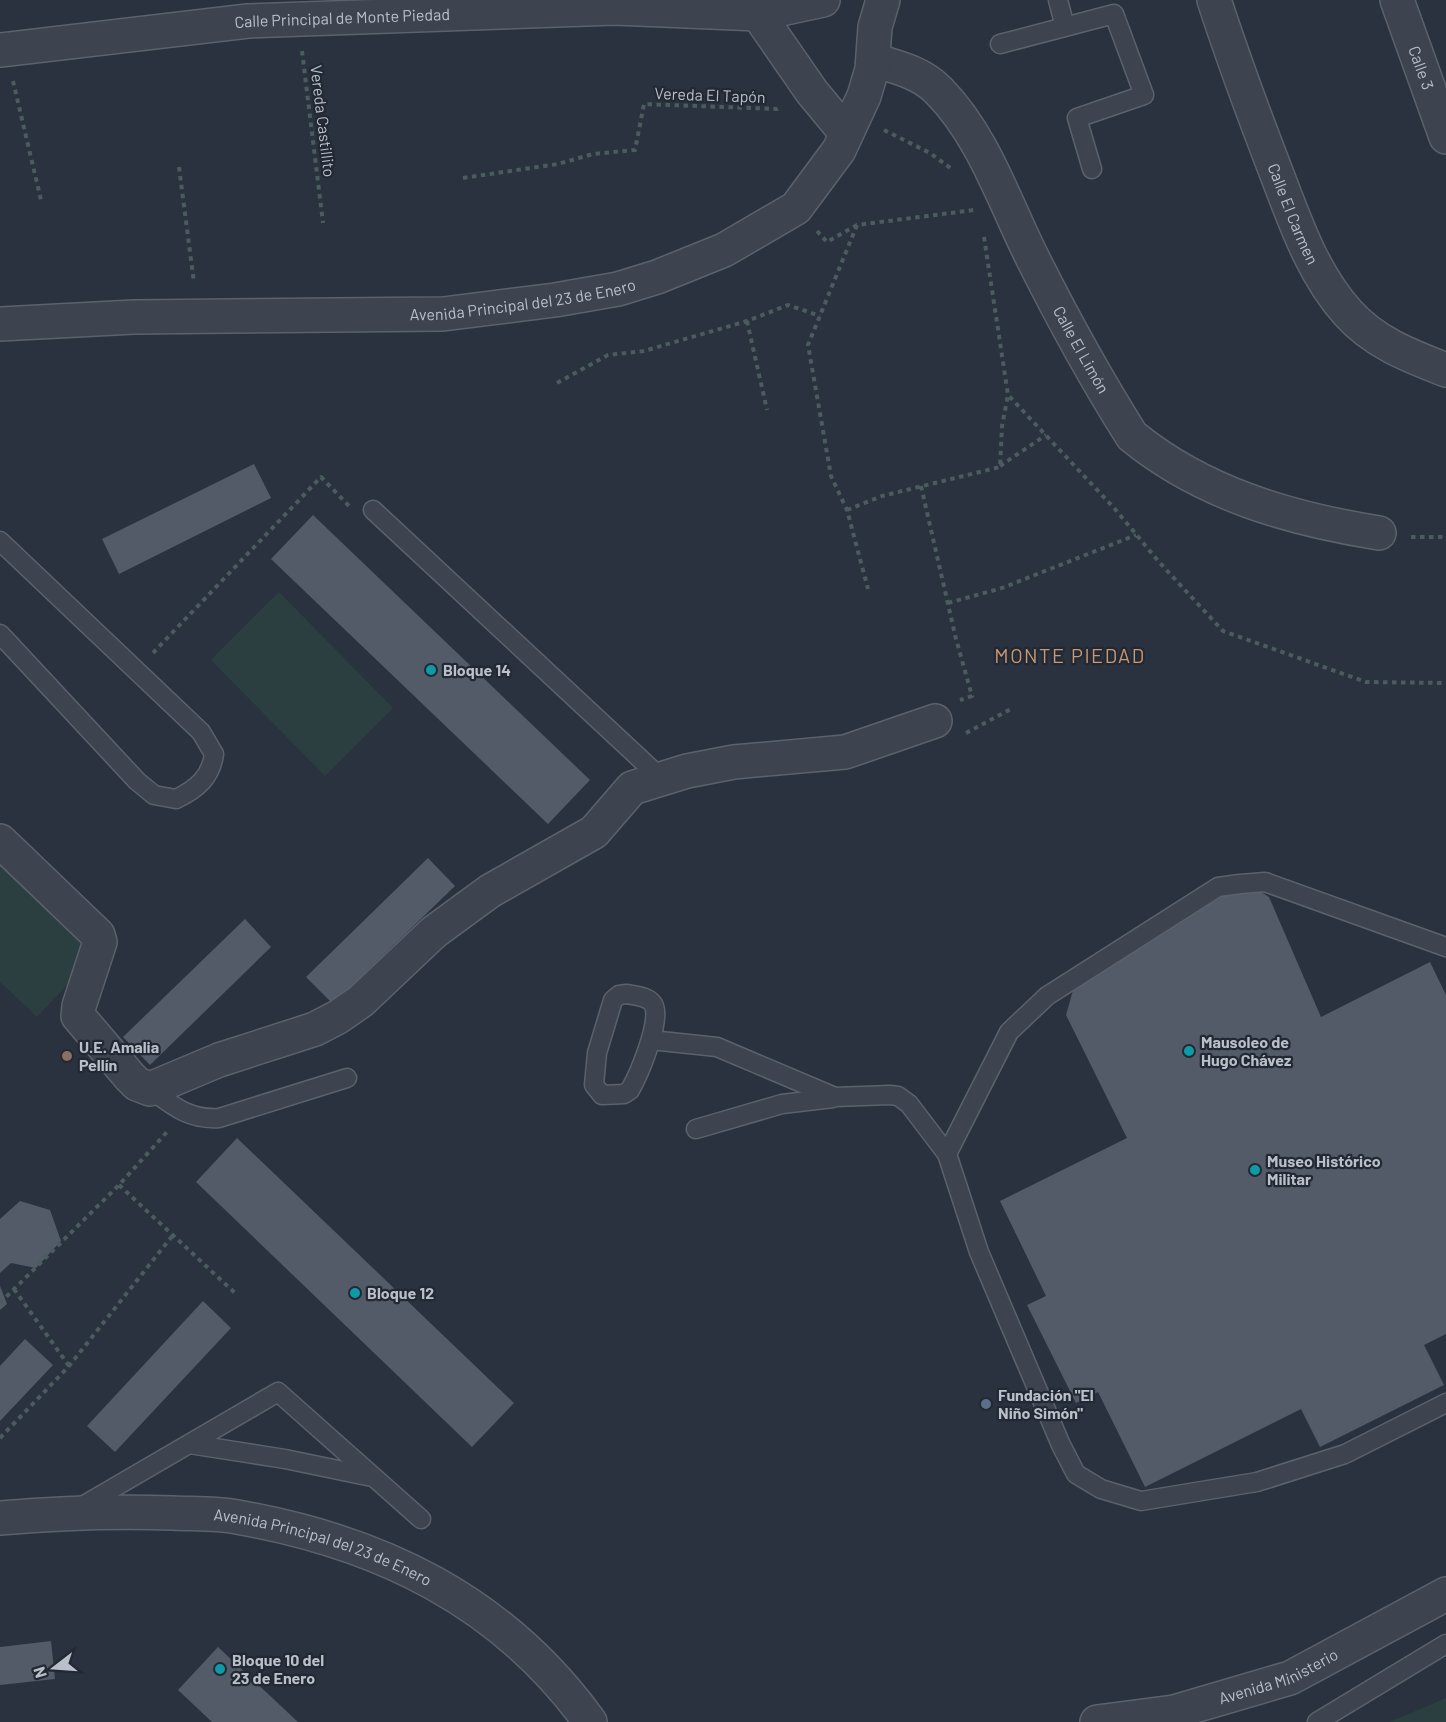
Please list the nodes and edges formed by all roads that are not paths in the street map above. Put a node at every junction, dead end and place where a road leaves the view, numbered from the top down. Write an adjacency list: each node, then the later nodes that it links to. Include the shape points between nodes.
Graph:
1 (823, 0): 6 (street, Calle Principal de Monte Piedad)
2 (883, 0): 10 (street, Avenida Principal del 23 de Enero, via 875,27)
3 (1058, 0): 7 (lane)
4 (1214, 0): 15 (street, Calle El Carmen, via 1289,207 1321,277 1350,315 1376,338 1405,355)
5 (1397, 0): 12 (street, Calle 3)
6 (758, 14): 9 (street, Calle Principal de Monte Piedad, via 615,8 248,21); 11 (street)
7 (1065, 27): 8 (lane); 13 (lane, via 1114,14 1144,95 1077,118)
8 (1000, 44)
9 (3, 50)
10 (873, 60): 11 (street, Avenida Principal del 23 de Enero, via 864,96); 17 (street, Calle El Limón, via 916,74 937,90 964,122 992,170 1032,257 1132,436 1156,456 1208,484 1283,514)
11 (846, 133): 14 (street, Avenida Principal del 23 de Enero, via 839,150 796,208 724,250 618,289 493,310 443,314 134,317)
12 (1446, 137)
13 (1092, 169)
14 (0, 324)
15 (1446, 370)
16 (373, 510): 21 (lane)
17 (1380, 533)
18 (0, 542): 19 (lane, via 201,732 214,754 212,768 201,783 176,799 154,795)
19 (0, 634)
20 (935, 721): 21 (street, via 845,752 734,762)
21 (662, 779): 26 (street, via 632,788 594,832 490,891 434,932 361,1001 338,1017)
22 (0, 842): 26 (street, via 98,934 100,942 78,1016 130,1077)
23 (1446, 947): 29 (lane, via 1265,882 1218,887 1027,1012 1009,1032)
24 (651, 1040): 24 (lane, via 653,1004 645,998 619,995 613,1000 597,1053 597,1091 602,1095 627,1093); 27 (lane, via 717,1047)
25 (346, 1078): 26 (lane, via 219,1118 202,1119 184,1114)
26 (150, 1089)
27 (835, 1097): 28 (lane, via 782,1104); 29 (lane, via 898,1096 909,1104)
28 (696, 1129)
29 (947, 1154): 30 (lane, via 979,1252 1061,1445 1076,1474 1101,1490 1141,1500 1257,1482 1345,1454)
30 (1446, 1403)
31 (189, 1444): 32 (lane); 32 (lane, via 278,1392); 33 (lane)
32 (374, 1478): 35 (lane)
33 (73, 1512): 34 (street, Avenida Principal del 23 de Enero); 38 (street, Avenida Principal del 23 de Enero, via 236,1517 334,1540 390,1561 497,1622 536,1657)
34 (0, 1518)
35 (421, 1519)
36 (1446, 1594): 39 (street, Avenida Ministerio, via 1290,1678 1174,1712)
37 (1446, 1644): 40 (lane)
38 (590, 1722)
39 (1097, 1722)
40 (1317, 1722)

